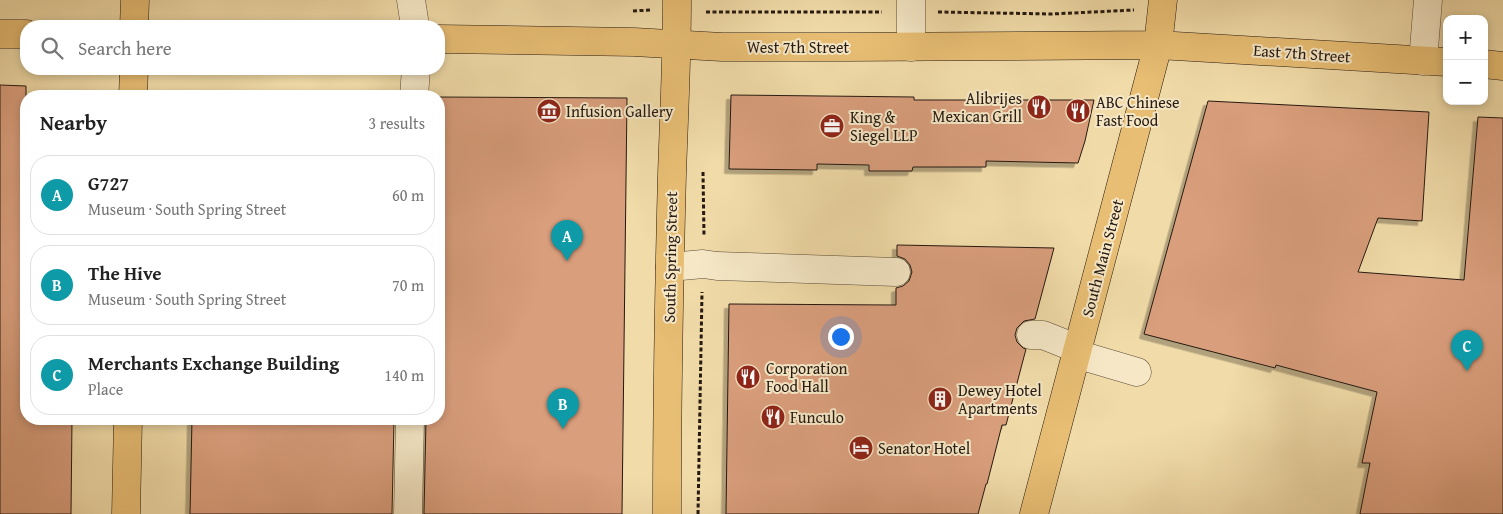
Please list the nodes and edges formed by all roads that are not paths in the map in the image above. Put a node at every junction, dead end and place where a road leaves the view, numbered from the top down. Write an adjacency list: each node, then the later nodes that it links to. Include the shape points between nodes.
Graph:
1 (135, 0): 7 (main road)
2 (411, 0): 8 (lane)
3 (677, 0): 12 (main road, South Spring Street)
4 (911, 0): 14 (lane)
5 (1163, 0): 13 (main road, South Main Street)
6 (1428, 0): 15 (lane)
7 (134, 20)
8 (414, 20)
9 (0, 34): 10 (main road)
10 (20, 34)
11 (445, 39): 12 (main road, West 7th Street)
12 (677, 44): 14 (main road, West 7th Street, via 732,47); 22 (main road, South Spring Street)
13 (1158, 45): 14 (main road, West 7th Street); 15 (main road, East 7th Street); 25 (main road, South Main Street)
14 (911, 46)
15 (1435, 62)
16 (1488, 64): 17 (main road)
17 (1503, 66)
18 (134, 75): 20 (main road)
19 (416, 75): 21 (lane)
20 (133, 90)
21 (414, 90)
22 (670, 267): 23 (lane, via 703,264); 31 (main road, South Spring Street)
23 (896, 272)
24 (1031, 335): 25 (lane, via 1043,335)
25 (1077, 351): 26 (lane); 32 (main road, South Main Street)
26 (1137, 372)
27 (128, 425): 29 (main road)
28 (410, 425): 30 (lane)
29 (126, 514)
30 (408, 514)
31 (667, 514)
32 (1034, 514)

